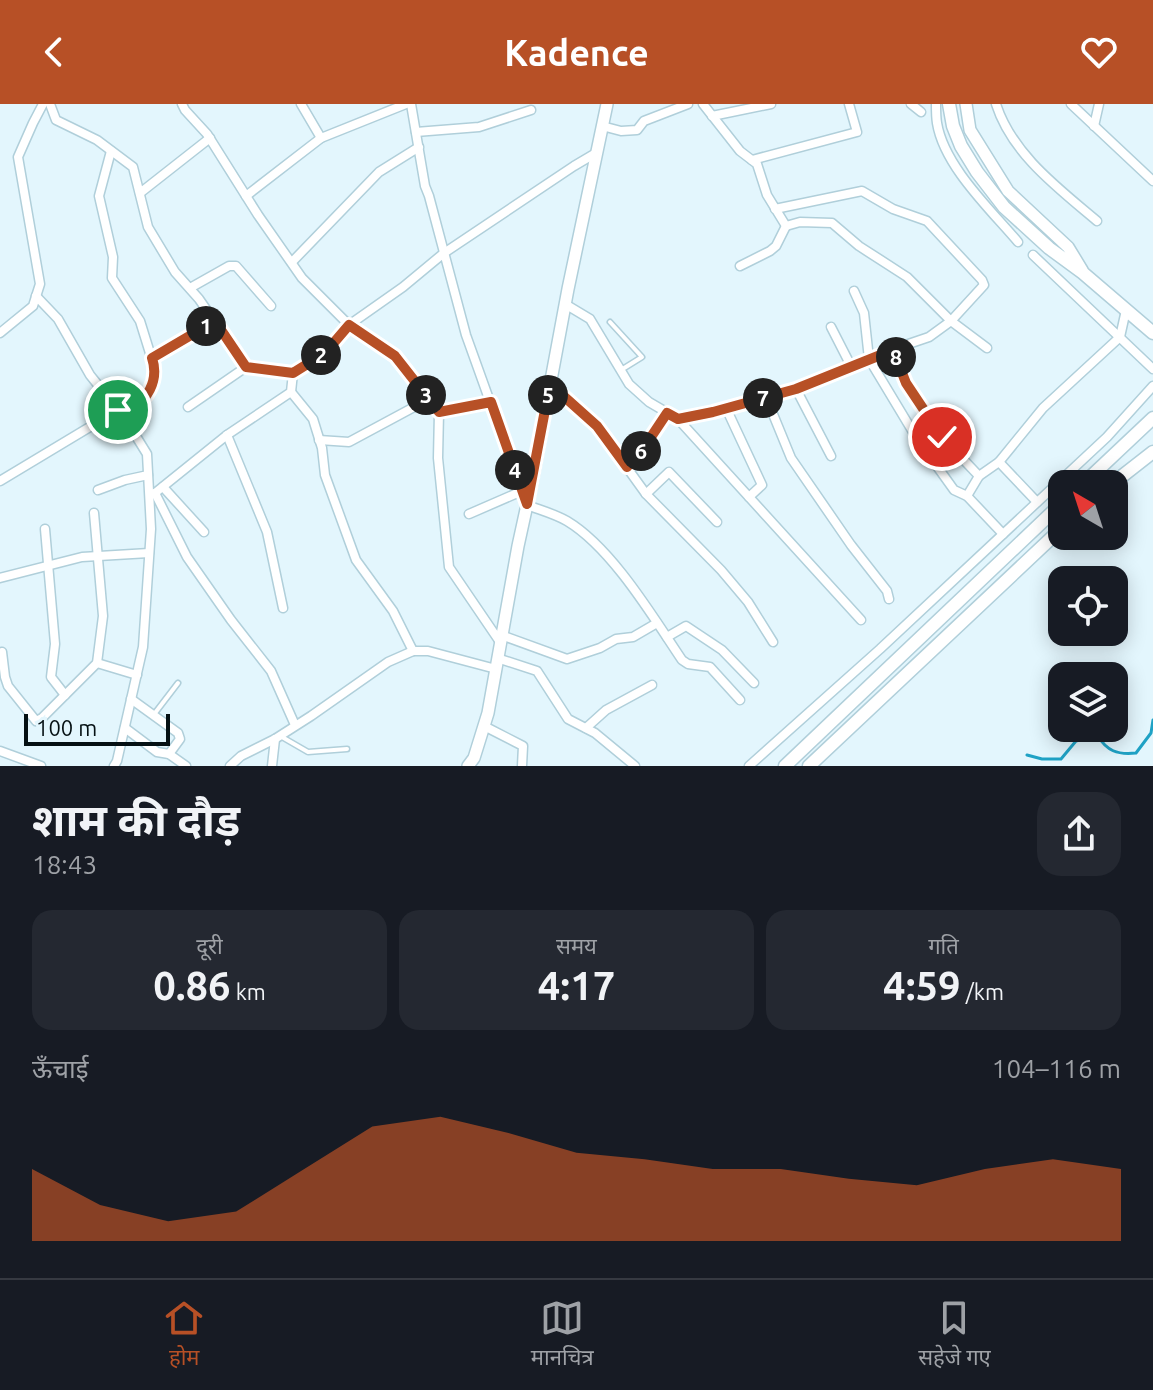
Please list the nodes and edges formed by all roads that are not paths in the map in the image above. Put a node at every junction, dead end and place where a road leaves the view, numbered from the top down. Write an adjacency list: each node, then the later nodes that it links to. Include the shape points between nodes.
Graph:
1 (43, 104): 44 (street, via 18,157 40,284)
2 (50, 104): 27 (street, via 56,120)
3 (182, 104): 24 (street)
4 (301, 104): 25 (street)
5 (408, 104): 23 (street); 25 (street)
6 (607, 104): 21 (main road)
7 (688, 104): 21 (street, via 644,121 637,130)
8 (703, 104): 20 (street)
9 (771, 104): 20 (street)
10 (849, 104): 29 (street, via 857,132)
11 (911, 104): 19 (street)
12 (936, 104): 36 (street, via 937,125 951,157)
13 (949, 104): 41 (main road, via 961,146 1004,207)
14 (966, 104): 41 (main road, via 970,130 1008,191 1068,247)
15 (996, 104): 34 (street, via 1013,141)
16 (1071, 104): 22 (street)
17 (1099, 104): 22 (street)
18 (531, 110): 23 (street, via 479,127)
19 (921, 112)
20 (712, 116): 29 (street)
21 (602, 126): 28 (main road)
22 (1094, 126): 30 (street)
23 (416, 132): 26 (street)
24 (210, 138): 31 (street); 32 (street)
25 (321, 138): 32 (street)
26 (419, 147): 37 (street); 39 (street, via 379,172)
27 (111, 151): 31 (street, via 133,167); 58 (street, via 99,196 113,257 112,278 140,321)
28 (596, 153): 37 (street); 45 (main road)
29 (752, 160): 33 (street)
30 (1153, 181)
31 (140, 193): 42 (street, via 148,227)
32 (246, 196): 39 (street)
33 (775, 209): 35 (street); 49 (street, via 862,191 887,207 927,221 984,285)
34 (1097, 221)
35 (786, 226): 40 (street, via 776,246); 49 (street, via 832,223 907,277)
36 (1018, 242)
37 (444, 253): 51 (street); 71 (street)
38 (1033, 255): 55 (street)
39 (292, 262): 51 (street)
40 (740, 266)
41 (1083, 273): 47 (main road)
42 (190, 288): 46 (street, via 236,266); 48 (street)
43 (854, 291): 59 (street, via 864,313)
44 (36, 296): 53 (street, via 33,306); 74 (street, via 58,319 90,375)
45 (565, 304): 63 (street, via 590,319); 65 (main road)
46 (271, 306)
47 (1126, 310): 54 (main road); 55 (street)
48 (215, 321): 58 (street); 61 (street)
49 (951, 321): 56 (street); 57 (street, via 929,337)
50 (610, 322): 63 (lane, via 641,355)
51 (349, 325): 64 (street, via 325,353); 70 (street, via 395,356)
52 (831, 327): 60 (street)
53 (0, 333)
54 (1153, 333)
55 (1120, 337): 62 (street); 84 (street, via 1043,408)
56 (987, 348)
57 (893, 350): 59 (street); 89 (street, via 906,383 942,437)
58 (152, 358): 79 (street, via 150,392)
59 (869, 359): 60 (street); 95 (street, via 919,442 954,490)
60 (851, 366): 67 (street)
61 (246, 367): 64 (street); 72 (street)
62 (1153, 369)
63 (621, 370): 76 (street, via 629,384)
64 (293, 373): 68 (street)
65 (550, 384): 85 (street, via 597,426); 98 (main road)
66 (1153, 386): 97 (street)
67 (796, 389): 69 (street); 83 (street)
68 (291, 392): 80 (street); 81 (street, via 313,419)
69 (766, 397): 73 (street); 111 (street, via 791,458)
70 (429, 399): 75 (street); 81 (street, via 349,442)
71 (491, 402): 75 (street); 92 (street)
72 (188, 407)
73 (726, 408): 78 (street); 96 (street, via 762,485)
74 (118, 410): 79 (street); 90 (street)
75 (439, 412): 116 (street, via 449,567)
76 (667, 413): 78 (street); 85 (street)
77 (1153, 418): 86 (main road)
78 (678, 419): 96 (street)
79 (126, 420): 88 (street, via 147,454)
80 (227, 435): 93 (street); 112 (street, via 267,532)
81 (319, 440): 118 (street, via 325,475 356,560 388,603)
82 (1153, 452): 87 (main road)
83 (831, 456)
84 (999, 462): 89 (street); 97 (street)
85 (627, 467): 94 (street)
86 (1098, 470)
87 (1128, 472)
88 (148, 475): 91 (street); 93 (street)
89 (979, 476): 95 (street)
90 (0, 481)
91 (98, 490)
92 (522, 491): 98 (street); 100 (street)
93 (156, 492): 104 (street); 107 (street); 130 (street, via 187,557 271,671)
94 (646, 494): 102 (street, via 669,472); 117 (street, via 721,570)
95 (967, 496): 105 (street)
96 (749, 497): 113 (street)
97 (1037, 502): 105 (street)
98 (527, 505): 114 (street, via 566,521 596,543); 116 (main road)
99 (94, 513): 108 (street)
100 (469, 514)
101 (1048, 516): 147 (main road)
102 (717, 522)
103 (45, 529): 109 (street)
104 (204, 532)
105 (1003, 534): 146 (street)
106 (1048, 541): 148 (main road)
107 (149, 553): 108 (street); 122 (street)
108 (99, 556): 109 (street); 120 (street, via 103,616)
109 (49, 565): 110 (street); 126 (street, via 55,644 51,677)
110 (0, 578)
111 (889, 599)
112 (283, 608)
113 (861, 620)
114 (657, 623): 115 (street); 116 (street, via 633,637 567,659)
115 (667, 637): 124 (street, via 686,626 722,650); 128 (street, via 685,663 710,667)
116 (501, 638): 121 (main road)
117 (773, 642)
118 (413, 651): 121 (street); 130 (street)
119 (2, 652): 126 (street, via 8,686 36,721)
120 (97, 663): 122 (street); 126 (street)
121 (496, 664): 131 (main road); 133 (street, via 537,671 568,719)
122 (137, 675): 127 (street)
123 (178, 683): 129 (lane)
124 (754, 683)
125 (652, 685): 133 (street, via 606,710)
126 (65, 695)
127 (131, 699): 129 (street); 132 (street)
128 (740, 700)
129 (154, 715): 137 (street, via 180,736)
130 (295, 725): 134 (street)
131 (484, 726): 143 (main road); 144 (street, via 523,746)
132 (125, 728): 137 (street, via 157,752); 139 (street)
133 (586, 728): 145 (street)
134 (278, 737): 135 (lane, via 308,752); 141 (street); 142 (street)
135 (347, 749)
136 (0, 751): 138 (street)
137 (169, 754): 140 (street)
138 (41, 766)
139 (114, 766)
140 (186, 766)
141 (230, 766)
142 (272, 766)
143 (468, 766)
144 (522, 766)
145 (635, 766)
146 (749, 766)
147 (785, 766)
148 (809, 766)

